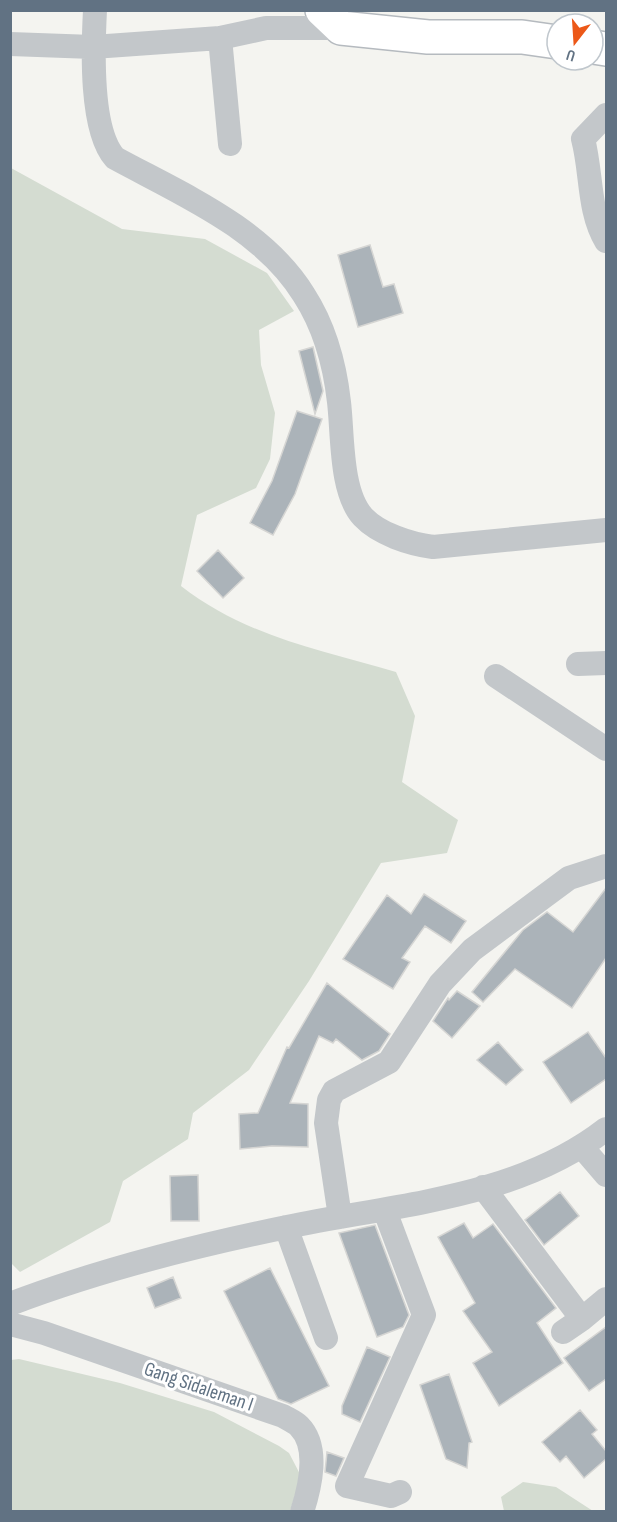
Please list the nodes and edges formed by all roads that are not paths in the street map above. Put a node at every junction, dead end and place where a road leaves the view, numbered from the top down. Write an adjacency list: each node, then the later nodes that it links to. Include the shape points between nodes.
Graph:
1 (95, 10): 6 (street)
2 (332, 19): 3 (street); 4 (street, via 428,37)
3 (220, 38): 6 (street); 8 (street)
4 (545, 40)
5 (10, 44): 6 (street)
6 (93, 46): 10 (street, via 100,132 115,158 246,233 304,294 324,337 339,400 347,477 354,504 363,517 377,528 433,547)
7 (606, 115): 9 (street, via 583,139 598,227)
8 (230, 144)
9 (606, 242)
10 (606, 530)
11 (606, 663): 12 (street)
12 (578, 664)
13 (496, 676): 14 (street)
14 (606, 749)
15 (606, 866): 21 (street, via 569,878 472,950 440,984 389,1062 334,1091 328,1100 326,1123)
16 (606, 1129): 17 (street)
17 (582, 1147): 18 (street); 19 (street)
18 (606, 1175)
19 (483, 1187): 20 (street); 23 (street, via 573,1325)
20 (385, 1211): 21 (street); 28 (street, via 424,1315)
21 (339, 1217): 22 (street)
22 (286, 1227): 24 (street, via 119,1268); 26 (street)
23 (606, 1299)
24 (10, 1304)
25 (10, 1324): 27 (street, Gang Sidaleman I, via 283,1416 300,1426 309,1445)
26 (326, 1338)
27 (310, 1473): 28 (street); 30 (street, Gang Sidaleman I)
28 (347, 1486): 29 (street, via 391,1496)
29 (400, 1492)
30 (302, 1512)

